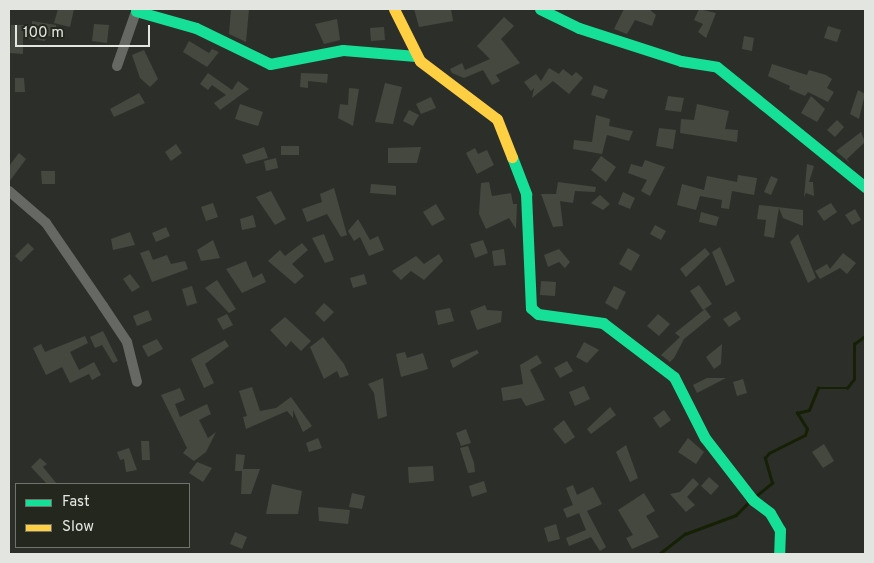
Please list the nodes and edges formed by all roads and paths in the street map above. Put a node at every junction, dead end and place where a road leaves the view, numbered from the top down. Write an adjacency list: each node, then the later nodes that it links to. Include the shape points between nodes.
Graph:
1 (394, 9): 4 (street)
2 (540, 9): 6 (street, via 579,28 681,61 717,67)
3 (137, 10): 4 (street, via 196,28 270,64 343,50); 5 (street)
4 (416, 56): 9 (street, via 497,119 526,194 531,308 538,314 602,323 674,377 705,438 753,500 770,512 780,530)
5 (117, 66)
6 (865, 187)
7 (9, 191): 8 (street, via 46,223 103,306 127,342)
8 (137, 382)
9 (779, 554)

